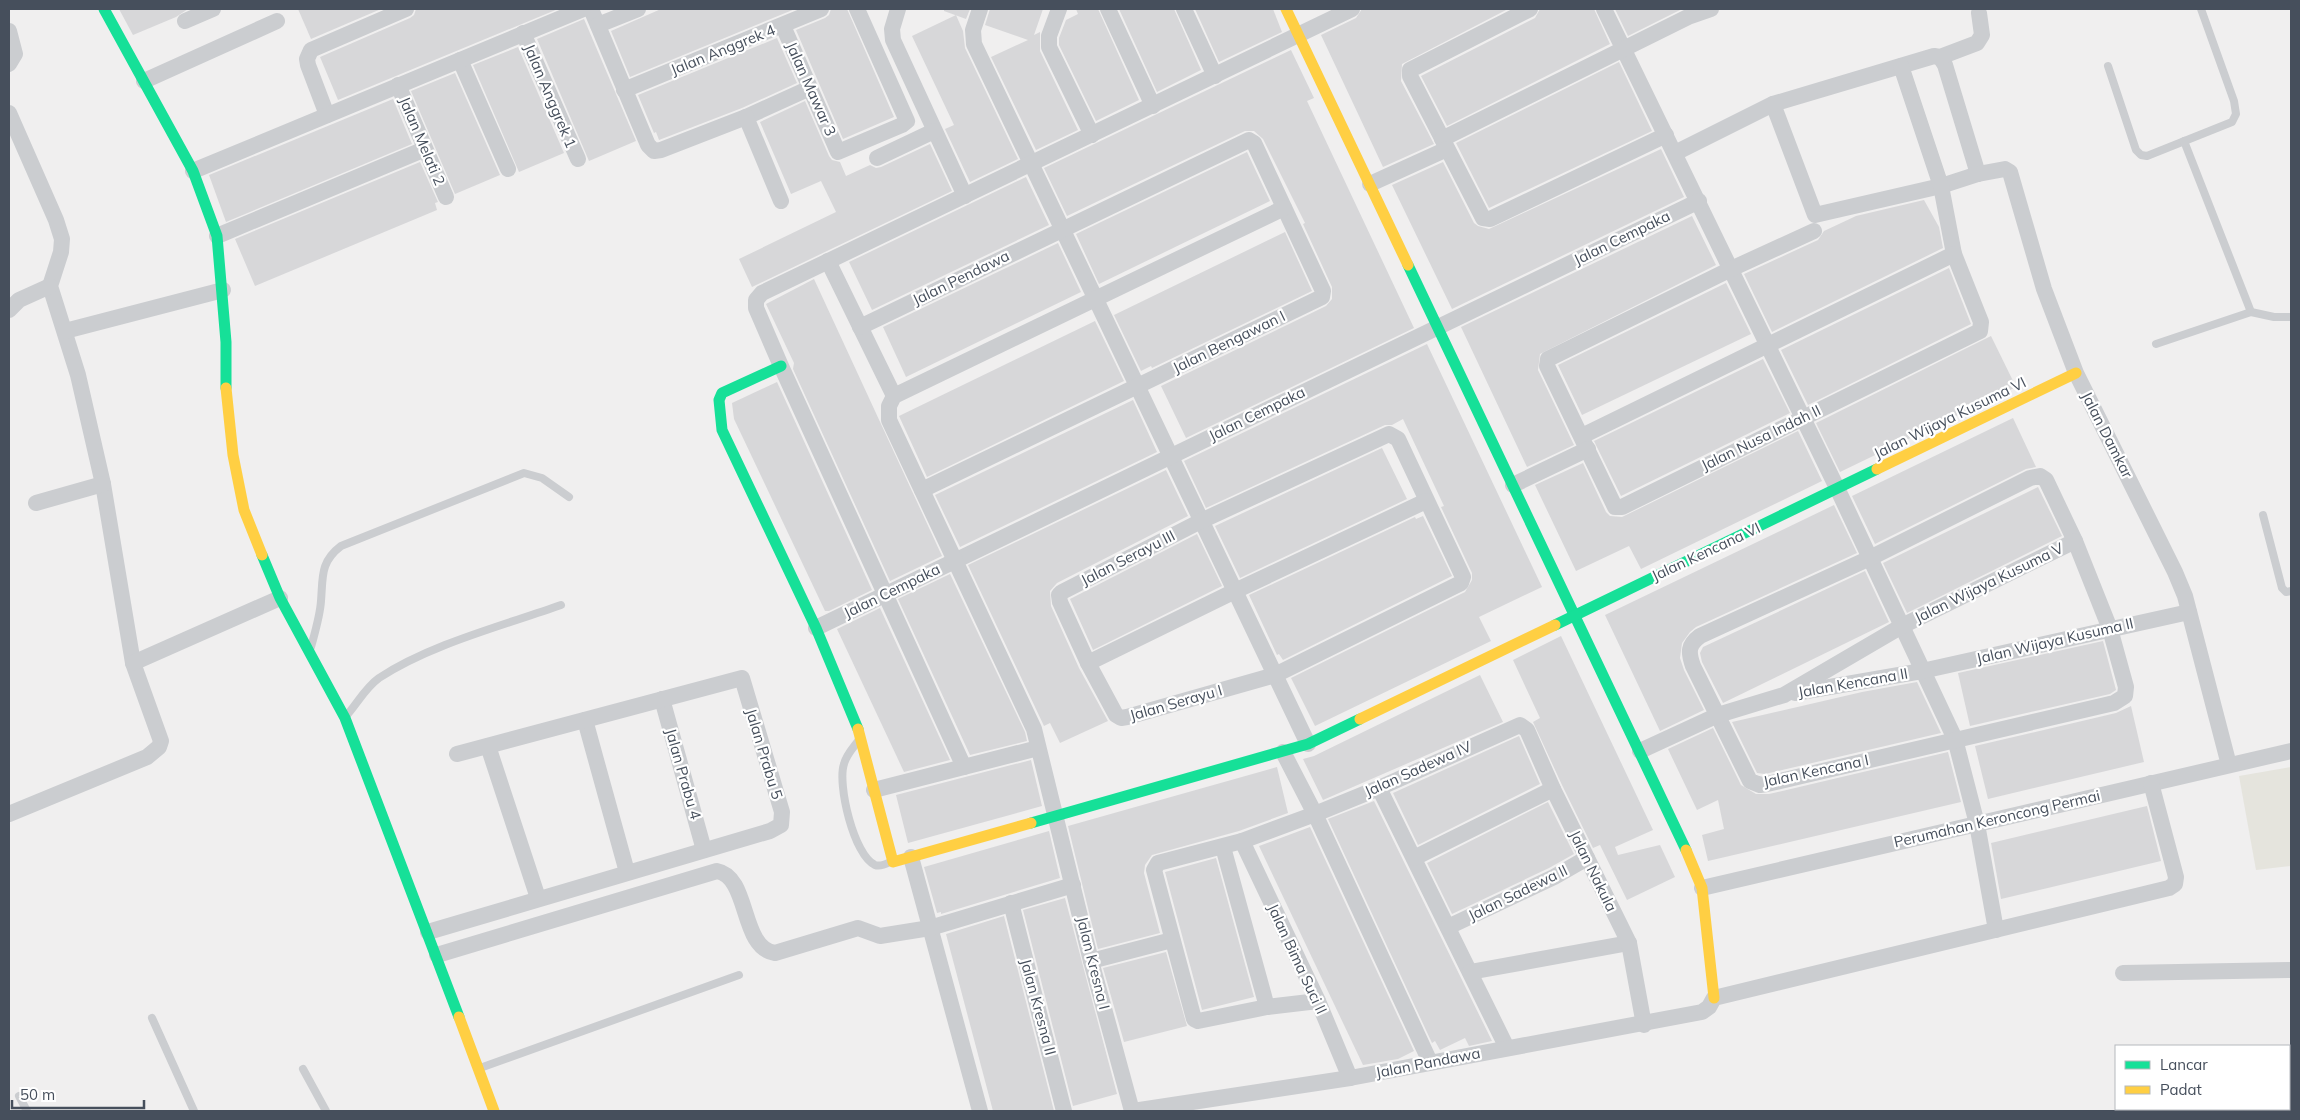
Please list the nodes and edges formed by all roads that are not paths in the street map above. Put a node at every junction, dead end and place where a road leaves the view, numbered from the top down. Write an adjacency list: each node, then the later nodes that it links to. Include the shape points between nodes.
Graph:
1 (104, 9): 35 (street)
2 (213, 9): 21 (street)
3 (406, 9): 42 (street, via 311,50 308,65)
4 (583, 9): 26 (street)
5 (591, 9): 23 (street)
6 (638, 9): 23 (street)
7 (821, 9): 24 (street, Jalan Anggrek 4)
8 (857, 9): 37 (street, Jalan Mawar 3, via 906,121 838,152)
9 (898, 9): 44 (street, via 892,30 893,40)
10 (980, 9): 53 (street, via 973,30 974,44)
11 (1059, 9): 45 (street, via 1048,39 1049,47)
12 (1108, 9): 40 (street)
13 (1184, 9): 34 (street)
14 (1286, 9): 27 (street)
15 (1352, 9): 27 (street)
16 (1530, 9): 48 (street, via 1410,68 1410,76)
17 (1604, 9): 28 (street)
18 (1711, 9): 28 (street)
19 (2201, 9): 47 (lane, via 2236,114 2232,122)
20 (1979, 13): 29 (street, via 1982,31 1979,41)
21 (185, 21)
22 (277, 21): 35 (street)
23 (598, 25): 38 (street)
24 (783, 26): 37 (street, Jalan Mawar 3); 38 (street, Jalan Anggrek 4)
25 (9, 31): 31 (street, via 15,49)
26 (523, 33): 30 (street); 52 (street, Jalan Anggrek 1)
27 (1298, 34): 34 (street); 57 (street)
28 (1624, 49): 46 (street); 48 (street)
29 (1940, 57): 32 (street); 56 (street)
30 (460, 60): 36 (street); 54 (street)
31 (9, 64)
32 (1901, 66): 39 (street); 58 (street)
33 (2108, 66): 47 (lane, via 2138,153 2147,156)
34 (1216, 76): 40 (street)
35 (144, 81): 55 (street)
36 (398, 85): 42 (street); 49 (street, Jalan Melati 2)
37 (810, 88): 43 (street)
38 (624, 90): 43 (street, via 648,145 654,151)
39 (1773, 104): 50 (street); 58 (street, Jalan Damkar, via 1815,215)
40 (1153, 106): 45 (street)
41 (9, 113): 70 (street, via 62,239)
42 (327, 115): 55 (street)
43 (746, 117): 61 (street)
44 (934, 130): 51 (street); 59 (street)
45 (1092, 135): 53 (street)
46 (1666, 135): 48 (street, via 1486,219); 50 (street)
47 (2184, 141): 74 (lane)
48 (1444, 144): 57 (street)
49 (425, 149): 60 (street, Jalan Melati 2); 66 (street)
50 (1675, 154): 62 (street)
51 (877, 158)
52 (578, 159)
53 (1030, 164): 59 (street); 64 (street)
54 (508, 169)
55 (193, 171): 66 (street)
56 (1978, 174): 58 (street, Jalan Damkar); 82 (street, Jalan Damkar, via 2005,169 2010,172 2044,289)
57 (1370, 184): 76 (street)
58 (1941, 186): 67 (street)
59 (965, 196): 68 (street)
60 (446, 198)
61 (781, 201)
62 (1699, 201): 69 (street); 76 (street, Jalan Cempaka)
63 (1284, 208): 64 (street, Jalan Pendawa, via 1254,142 1249,140); 72 (street); 83 (street, Jalan Bengawan I, via 1323,291 1322,297)
64 (1061, 230): 72 (street); 77 (street, Jalan Pendawa)
65 (1814, 230): 69 (street, Jalan Nusa Indah II)
66 (217, 236): 71 (street)
67 (1954, 254): 80 (street); 85 (street, Jalan Nusa Indah II, via 1981,322 1978,334)
68 (828, 261): 77 (street); 81 (street, via 762,293 756,300 756,308)
69 (1730, 269): 80 (street); 86 (street, Jalan Nusa Indah II, via 1549,358 1546,364)
70 (50, 286): 73 (street, via 19,300); 78 (street)
71 (223, 290): 78 (street); 103 (street, via 225,377 233,455 244,510)
72 (1095, 298): 83 (street); 84 (street)
73 (9, 310)
74 (2251, 312): 75 (lane); 79 (lane)
75 (2291, 317)
76 (1438, 326): 87 (street, Jalan Cempaka); 89 (street)
77 (860, 327): 84 (street)
78 (65, 332): 88 (street)
79 (2156, 344)
80 (1768, 346): 85 (street); 86 (street)
81 (781, 366): 102 (street); 109 (street, via 722,393 719,400 722,430)
82 (2076, 374): 91 (street, Jalan Wijaya Kusuma VI); 106 (street, Jalan Damkar, via 2175,572)
83 (1137, 387): 87 (street); 90 (street, Jalan Bengawan I)
84 (894, 396): 90 (street, Jalan Kresna I, via 888,406 889,420)
85 (1803, 417): 86 (street, Jalan Nusa Indah II, via 1620,508 1613,505); 91 (street)
86 (1585, 442): 89 (street)
87 (1170, 456): 96 (street); 99 (street, Jalan Cempaka)
88 (102, 484): 94 (street); 112 (street)
89 (1513, 485): 107 (street)
90 (922, 490): 99 (street, Jalan Kresna I)
91 (1838, 490): 98 (street); 107 (street, Jalan Kencana VI)
92 (570, 496): 111 (lane, via 542,478 524,472 341,546 331,553 324,568 321,602)
93 (1426, 501): 96 (street, Jalan Serayu III, via 1398,439 1389,434); 100 (street); 115 (street, via 1463,577 1462,581)
94 (36, 503)
95 (2263, 514): 101 (lane, via 2282,588 2286,592)
96 (1201, 521): 100 (street); 104 (street, Jalan Serayu III, via 1064,590)
97 (2075, 541): 98 (street, via 2046,480 2040,476 2030,478); 108 (street, Jalan Wijaya Kusuma V); 110 (street)
98 (1870, 558): 108 (street); 118 (street, via 1693,641 1689,656)
99 (956, 560): 102 (street, Jalan Cempaka); 126 (street, Jalan Kresna I, via 1034,729)
100 (1235, 591): 113 (street); 115 (street)
101 (2291, 591)
102 (884, 594): 109 (street, Jalan Cempaka); 132 (street)
103 (280, 598): 111 (street); 112 (street)
104 (1059, 598): 113 (street, Jalan Serayu I)
105 (561, 605): 119 (lane, via 404,664 378,679)
106 (2189, 612): 110 (street, Jalan Wijaya Kusuma II); 131 (street, Jalan Damkar)
107 (1574, 615): 124 (street, Jalan Kencana VI); 127 (street)
108 (1902, 626): 114 (street); 116 (street, Jalan Wijaya Kusuma V)
109 (816, 628): 122 (street)
110 (2110, 629): 114 (street, Jalan Wijaya Kusuma II); 123 (street, Jalan Kencana I, via 2126,692 2120,700)
111 (310, 651): 119 (street)
112 (133, 663): 137 (street, via 158,730 159,748 147,757)
113 (1088, 663): 115 (street, Jalan Serayu I, via 1114,712 1121,718)
114 (1922, 671): 116 (street, Jalan Kencana II); 123 (street)
115 (1275, 675): 124 (street)
116 (1784, 695): 118 (street)
117 (662, 699): 120 (street); 143 (street, Jalan Prabu 4); 143 (street, Jalan Prabu 5, via 742,678 782,812 781,824 776,828)
118 (1718, 715): 123 (street, Jalan Kencana I, via 1747,776 1754,784 1760,785); 127 (street)
119 (345, 718): 156 (street)
120 (585, 720): 125 (street); 148 (street)
121 (1522, 725): 134 (street, Jalan Sadewa IV, via 1512,726); 135 (street, Jalan Nakula)
122 (860, 737): 136 (street); 147 (lane, via 843,765 842,781 853,834 876,866)
123 (1955, 739): 140 (street)
124 (1308, 744): 129 (street, Jalan Kencana VI)
125 (488, 746): 130 (street); 151 (street)
126 (1038, 748): 132 (street); 138 (street, Jalan Kresna I)
127 (1640, 751): 150 (street)
128 (2291, 751): 131 (street, Perumahan Keroncong Permai)
129 (1283, 752): 138 (street, Jalan Kencana VI); 139 (street)
130 (457, 754)
131 (2229, 765): 133 (street, Perumahan Keroncong Permai)
132 (964, 767): 136 (street)
133 (2151, 783): 140 (street, Perumahan Keroncong Permai); 155 (street, via 2176,877 2175,884)
134 (1379, 788): 139 (street, Jalan Sadewa IV); 145 (street)
135 (1553, 788): 145 (street); 146 (street, Jalan Nakula)
136 (874, 790): 147 (street)
137 (9, 814)
138 (1056, 814): 144 (street, Jalan Kencana VI); 149 (street, Jalan Kresna I)
139 (1315, 814): 141 (street, Jalan Sadewa IV); 171 (street)
140 (1976, 824): 150 (street, Perumahan Keroncong Permai); 155 (street)
141 (1242, 841): 142 (street, Jalan Sadewa IV); 166 (street, Jalan Bima Suci II)
142 (1223, 847): 157 (street, Jalan Sadewa IV, via 1158,863 1154,868); 167 (street)
143 (704, 850): 148 (street)
144 (911, 857): 147 (street, Jalan Kencana VI); 154 (street)
145 (1414, 858): 153 (street)
146 (1588, 858): 153 (street, Jalan Sadewa II); 158 (street, Jalan Nakula)
147 (893, 862)
148 (627, 872): 151 (street)
149 (1073, 886): 152 (street); 160 (street, Jalan Kresna I)
150 (1702, 888): 165 (street)
151 (538, 898): 156 (street)
152 (1011, 903): 154 (street); 181 (street, Jalan Kresna II)
153 (1448, 927): 162 (street)
154 (930, 928): 159 (street, via 880,936 858,928 782,952 770,952 757,940 734,884 727,875 717,871); 180 (street)
155 (1996, 930): 165 (street)
156 (428, 932): 159 (street)
157 (1172, 940): 160 (street); 167 (street, via 1194,1019 1198,1021)
158 (1629, 943): 162 (street); 169 (street, Jalan Nakula)
159 (437, 955): 173 (street)
160 (1091, 961): 182 (street, Jalan Kresna I)
161 (2291, 970): 163 (street)
162 (1470, 972): 170 (street)
163 (2123, 973)
164 (739, 975): 173 (lane)
165 (1714, 998): 169 (street, Jalan Pandawa, via 1702,1012)
166 (1318, 1002): 167 (street); 174 (street, Jalan Bima Suci II)
167 (1267, 1007)
168 (152, 1018): 177 (lane)
169 (1644, 1024): 170 (street, Jalan Pandawa)
170 (1507, 1048): 171 (street, Jalan Pandawa)
171 (1430, 1062): 174 (street, Jalan Pandawa)
172 (303, 1069): 178 (lane)
173 (478, 1069): 179 (street)
174 (1350, 1078): 182 (street, Jalan Pandawa)
175 (19, 1096): 176 (lane)
176 (27, 1111)
177 (194, 1111)
178 (326, 1111)
179 (494, 1111)
180 (980, 1111)
181 (1064, 1111)
182 (1132, 1111)

